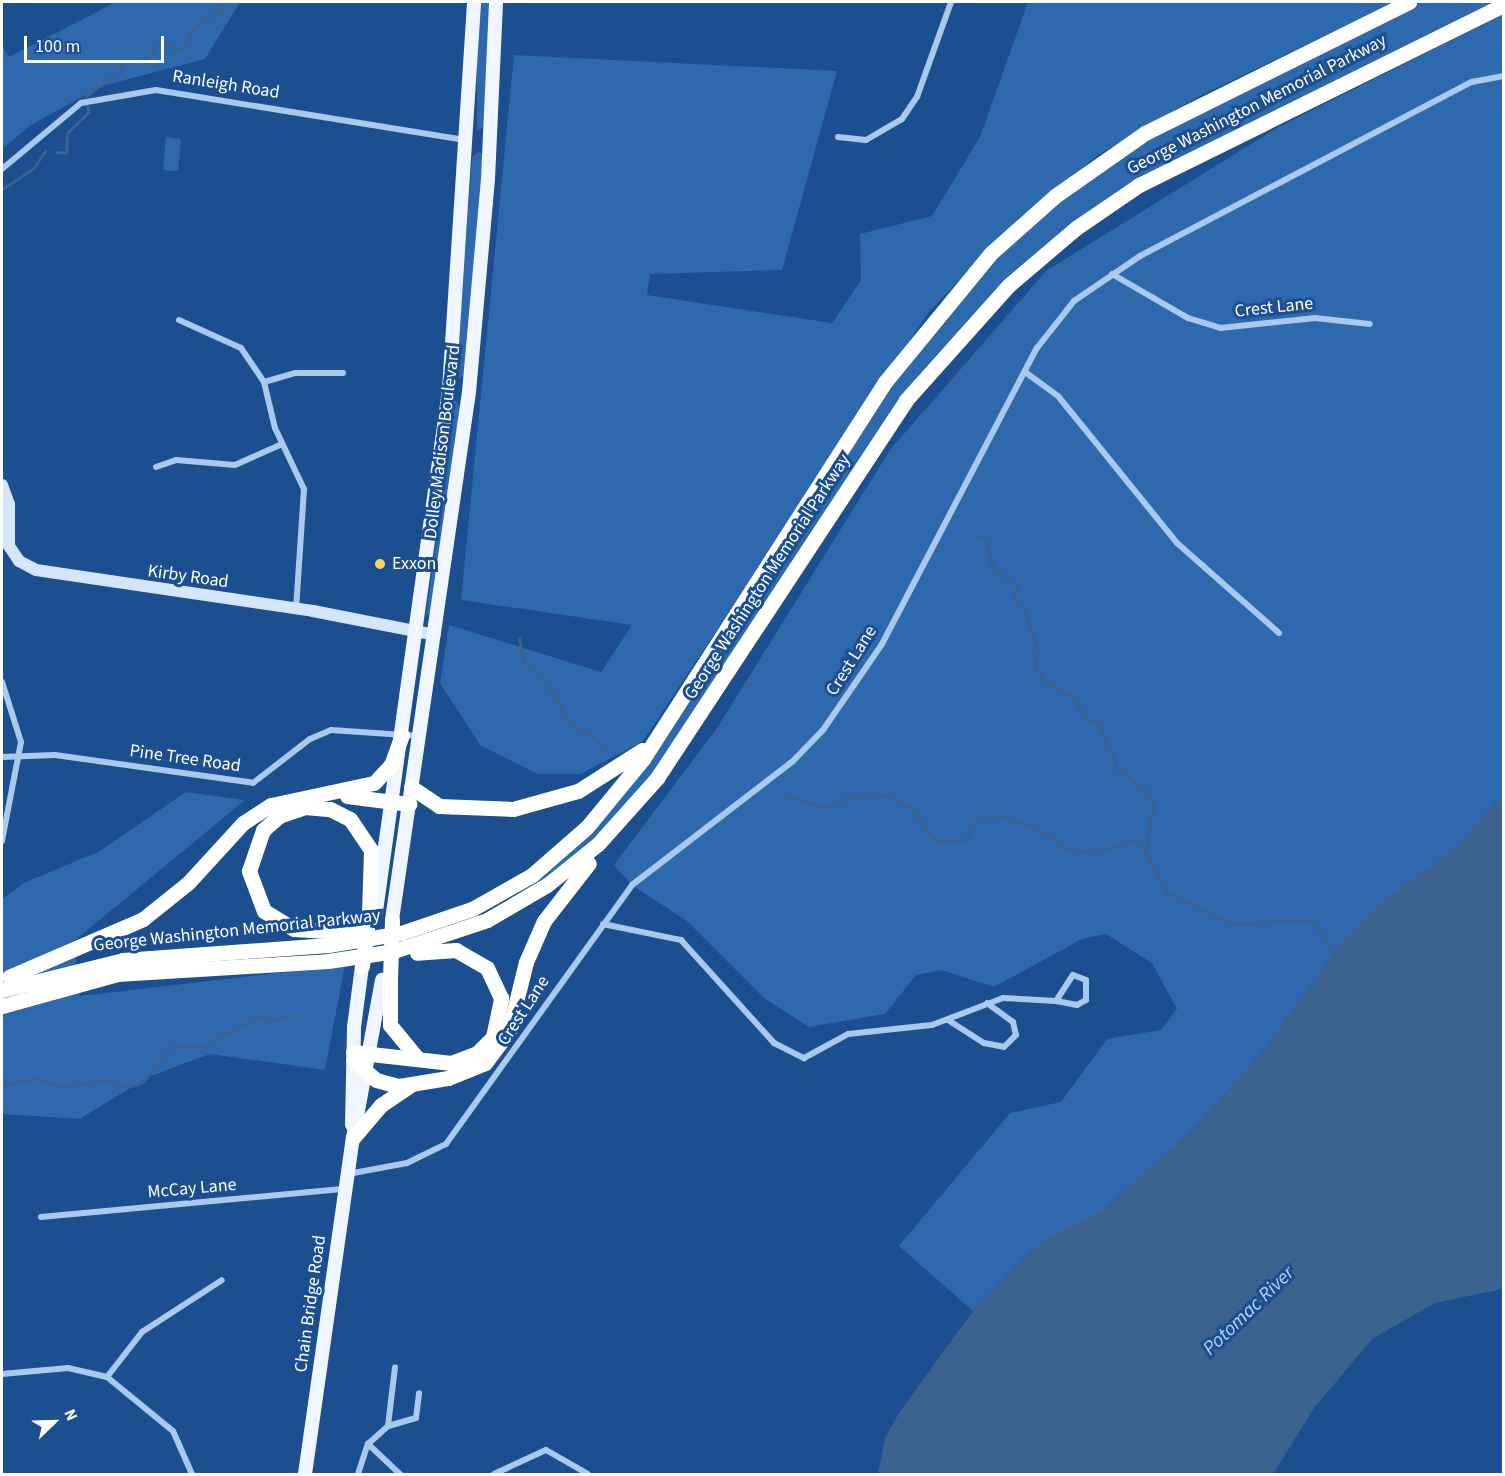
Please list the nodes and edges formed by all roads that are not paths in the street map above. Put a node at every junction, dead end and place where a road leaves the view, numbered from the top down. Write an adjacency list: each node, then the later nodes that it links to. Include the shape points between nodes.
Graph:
1 (474, 2): 8 (main road, Dolley Madison Boulevard)
2 (496, 2): 9 (main road, Dolley Madison Boulevard)
3 (951, 2): 7 (street, via 917,97 902,120 866,140)
4 (1409, 2): 27 (highway, George Washington Memorial Parkway, via 1145,133 1055,195 991,253 885,382)
5 (1503, 5): 35 (highway, George Washington Memorial Parkway, via 1139,185 1077,228 1009,285 906,400 703,716)
6 (1503, 76): 11 (street, via 1472,82)
7 (838, 137)
8 (468, 140): 9 (main road); 10 (street, Ranleigh Road, via 156,90 74,106); 17 (main road, Dolley Madison Boulevard)
9 (490, 141): 18 (main road, Dolley Madison Boulevard)
10 (2, 169)
11 (1112, 274): 13 (street, Crest Lane, via 1188,318 1220,328 1315,318); 14 (street, Crest Lane, via 1063,312)
12 (179, 320): 16 (street, via 241,348)
13 (1371, 324)
14 (1025, 372): 24 (street, via 1058,396 1177,543); 39 (street, Crest Lane, via 882,644 834,716 792,762 650,867)
15 (343, 373): 16 (street, via 295,373)
16 (264, 382): 19 (street)
17 (448, 390): 18 (main road); 23 (main road, Dolley Madison Boulevard)
18 (469, 392): 25 (main road, Dolley Madison Boulevard)
19 (282, 444): 20 (street, via 235,465 176,460); 22 (street, via 301,476 305,502)
20 (156, 467)
21 (2, 485): 22 (main road, Kirby Road, via 9,504 9,546 19,561 36,570)
22 (296, 609): 23 (main road, Kirby Road)
23 (416, 632): 25 (main road, Kirby Road); 28 (main road, Dolley Madison Boulevard)
24 (1279, 633)
25 (435, 635): 29 (main road, Dolley Madison Boulevard)
26 (2, 682): 30 (street, via 21,742)
27 (672, 717): 32 (highway, via 619,769 549,802 489,810 440,806); 40 (highway, George Washington Memorial Parkway, via 607,804 543,866 485,904)
28 (402, 735): 29 (street, Pine Tree Road); 30 (street, Pine Tree Road, via 343,729 320,734 253,783); 33 (highway, via 391,765 375,783); 34 (main road, Dolley Madison Boulevard)
29 (419, 736): 32 (main road, Dolley Madison Boulevard)
30 (18, 754): 31 (street, Pine Tree Road); 36 (street)
31 (2, 757)
32 (411, 787): 34 (main road, Dolley Madison Boulevard)
33 (330, 793): 34 (highway); 44 (highway, via 293,797 263,808 188,884 143,919)
34 (401, 803): 37 (main road, Dolley Madison Boulevard); 38 (main road, Dolley Madison Boulevard)
35 (623, 818): 41 (highway, George Washington Memorial Parkway, via 561,875 495,916 415,945); 54 (highway, via 544,921 498,1050 468,1072)
36 (2, 841)
37 (373, 912): 40 (highway, via 372,855 350,819 325,808 305,807 279,816 263,830 252,849 249,876 255,897 272,918 304,931); 42 (highway, bridge)
38 (393, 914): 43 (highway, bridge)
39 (603, 924): 49 (street, via 681,940 766,1036 796,1056 812,1057 857,1032 900,1031); 56 (street, Crest Lane, via 446,1144 414,1161)
40 (401, 933): 45 (highway, George Washington Memorial Parkway, via 328,945 123,960)
41 (328, 961): 48 (highway, George Washington Memorial Parkway, via 117,974); 52 (highway, via 452,950 487,968 501,1004 489,1042 457,1062)
42 (362, 966): 51 (main road, Chain Bridge Road)
43 (386, 979): 50 (main road, Chain Bridge Road); 52 (highway, via 390,1025 403,1047)
44 (2, 980)
45 (2, 990)
46 (1056, 1001): 46 (street, via 1082,1003 1088,995 1086,980 1068,977); 47 (street, via 1014,996)
47 (987, 1003): 49 (street); 49 (street, via 1013,1022 1016,1035 1004,1047 984,1043)
48 (2, 1006)
49 (948, 1020)
50 (371, 1053): 51 (highway); 52 (highway); 53 (main road, Chain Bridge Road)
51 (353, 1056): 53 (highway); 55 (main road, Chain Bridge Road)
52 (420, 1060)
53 (368, 1074): 54 (highway, via 384,1083); 55 (main road, Chain Bridge Road)
54 (411, 1085): 55 (highway, via 381,1105)
55 (353, 1138): 56 (main road, Chain Bridge Road)
56 (348, 1174): 57 (main road, Chain Bridge Road)
57 (345, 1189): 58 (street, McCay Lane); 67 (main road, Chain Bridge Road)
58 (41, 1217)
59 (222, 1280): 62 (street, via 142,1332)
60 (395, 1367): 64 (street)
61 (2, 1374): 62 (street, via 68,1368)
62 (107, 1377): 66 (street, via 173,1431)
63 (419, 1393): 64 (street, via 416,1418)
64 (388, 1426): 65 (street)
65 (368, 1444): 68 (street); 69 (street)
66 (192, 1474)
67 (305, 1474)
68 (358, 1474)
69 (400, 1474)
70 (494, 1474): 71 (street, via 546,1450)
71 (588, 1474)

